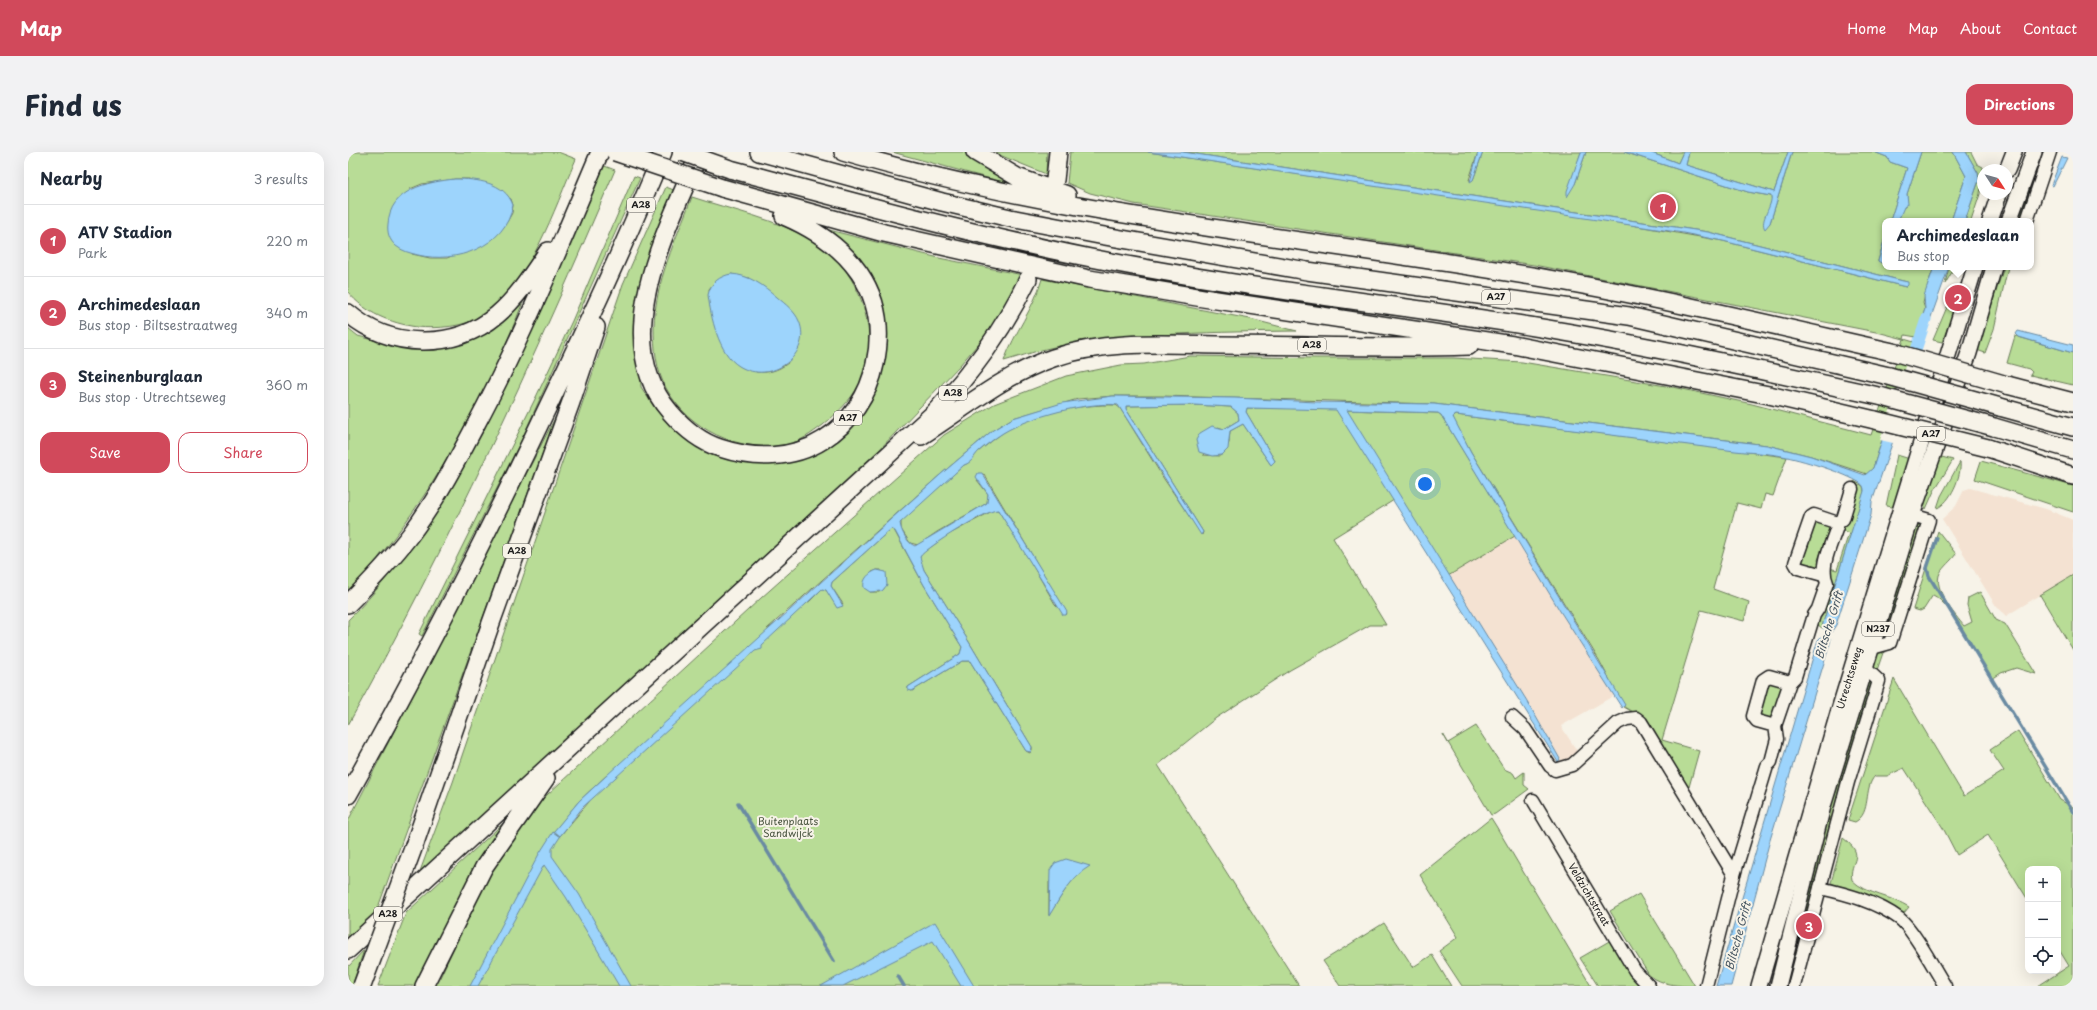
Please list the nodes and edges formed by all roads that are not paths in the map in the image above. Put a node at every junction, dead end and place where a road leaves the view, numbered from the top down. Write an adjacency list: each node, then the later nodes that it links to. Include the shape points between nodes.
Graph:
1 (600, 152): 17 (highway)
2 (615, 152): 15 (highway, A27, bridge)
3 (663, 152): 22 (highway, A28)
4 (682, 152): 31 (highway, A27, bridge, via 730,169 889,212 1094,259 1538,328 1714,359 1883,397)
5 (700, 152): 15 (highway, A27, via 650,274 642,326 642,347 646,364 664,406 676,420 696,436 736,453 780,456 821,441 844,424 862,401 869,386 878,352 880,332 869,288 838,248 807,226 765,207)
6 (759, 152): 29 (highway, A27, bridge, via 942,202 1099,235 1307,271 1629,316 1889,376)
7 (843, 152): 18 (highway, via 1014,195)
8 (975, 152): 18 (highway, via 996,166 1041,187)
9 (1058, 152): 14 (highway)
10 (2014, 152): 13 (main road)
11 (2034, 152): 20 (main road)
12 (2050, 152): 21 (street)
13 (2009, 164)
14 (1055, 180)
15 (747, 195): 27 (highway, A27, via 884,233 1089,279)
16 (1997, 200): 19 (main road)
17 (575, 211): 26 (highway, via 514,298 496,316 477,328 438,341 413,341 383,335); 39 (highway, via 504,371 430,507 392,557)
18 (1123, 214): 28 (highway, bridge, via 1549,279 1897,353)
19 (1991, 218)
20 (2010, 218)
21 (2028, 218)
22 (618, 258): 46 (highway, A28, via 447,614); 51 (highway, A28, bridge, via 571,402)
23 (1974, 270): 55 (main road, Utrechtseweg / N237, via 1830,738)
24 (1993, 270): 36 (main road, Utrechtseweg / N237, via 1969,353)
25 (1028, 279): 32 (highway, A28, via 1010,315 981,359 934,413)
26 (348, 312)
27 (1512, 345): 30 (highway, A27, bridge, via 1762,394); 32 (highway, A28, via 1446,347 1178,344 1080,350 1054,358 1001,381)
28 (2073, 402)
29 (2073, 428)
30 (1988, 448): 33 (highway, A27); 34 (highway, A27)
31 (2073, 450)
32 (884, 460): 45 (highway, A28)
33 (2073, 468)
34 (2073, 476)
35 (1852, 489): 37 (street, via 1843,519)
36 (1912, 515): 40 (main road, Utrechtseweg / N237); 40 (street, Utrechtseweg, via 1929,520 1890,643)
37 (1838, 523): 38 (street); 38 (street, via 1814,514 1795,563 1798,568)
38 (1823, 575): 42 (street, via 1827,583 1795,677)
39 (348, 604)
40 (1872, 648): 41 (main road, Utrechtseweg / N237)
41 (1865, 668): 49 (street, Utrechtseweg, via 1878,681); 56 (main road, Utrechtseweg / N237, via 1812,847)
42 (1790, 682): 44 (street); 44 (street, via 1770,676 1763,680 1753,716 1757,721)
43 (1512, 717): 48 (street, via 1525,729 1555,770 1572,766 1618,724 1636,718 1641,722)
44 (1775, 726): 48 (street, via 1778,739 1767,766)
45 (565, 750): 50 (highway, A28); 52 (highway, A28, via 484,867)
46 (348, 795)
47 (1532, 800): 53 (street, Veldzichtstraat, via 1635,972)
48 (1734, 875): 54 (street)
49 (1820, 888): 57 (street, Utrechtseweg); 58 (street, via 1846,894 1901,920 1921,947)
50 (348, 950)
51 (362, 986)
52 (424, 986)
53 (1649, 986)
54 (1706, 986)
55 (1759, 986)
56 (1778, 986)
57 (1794, 986)
58 (1944, 986)

